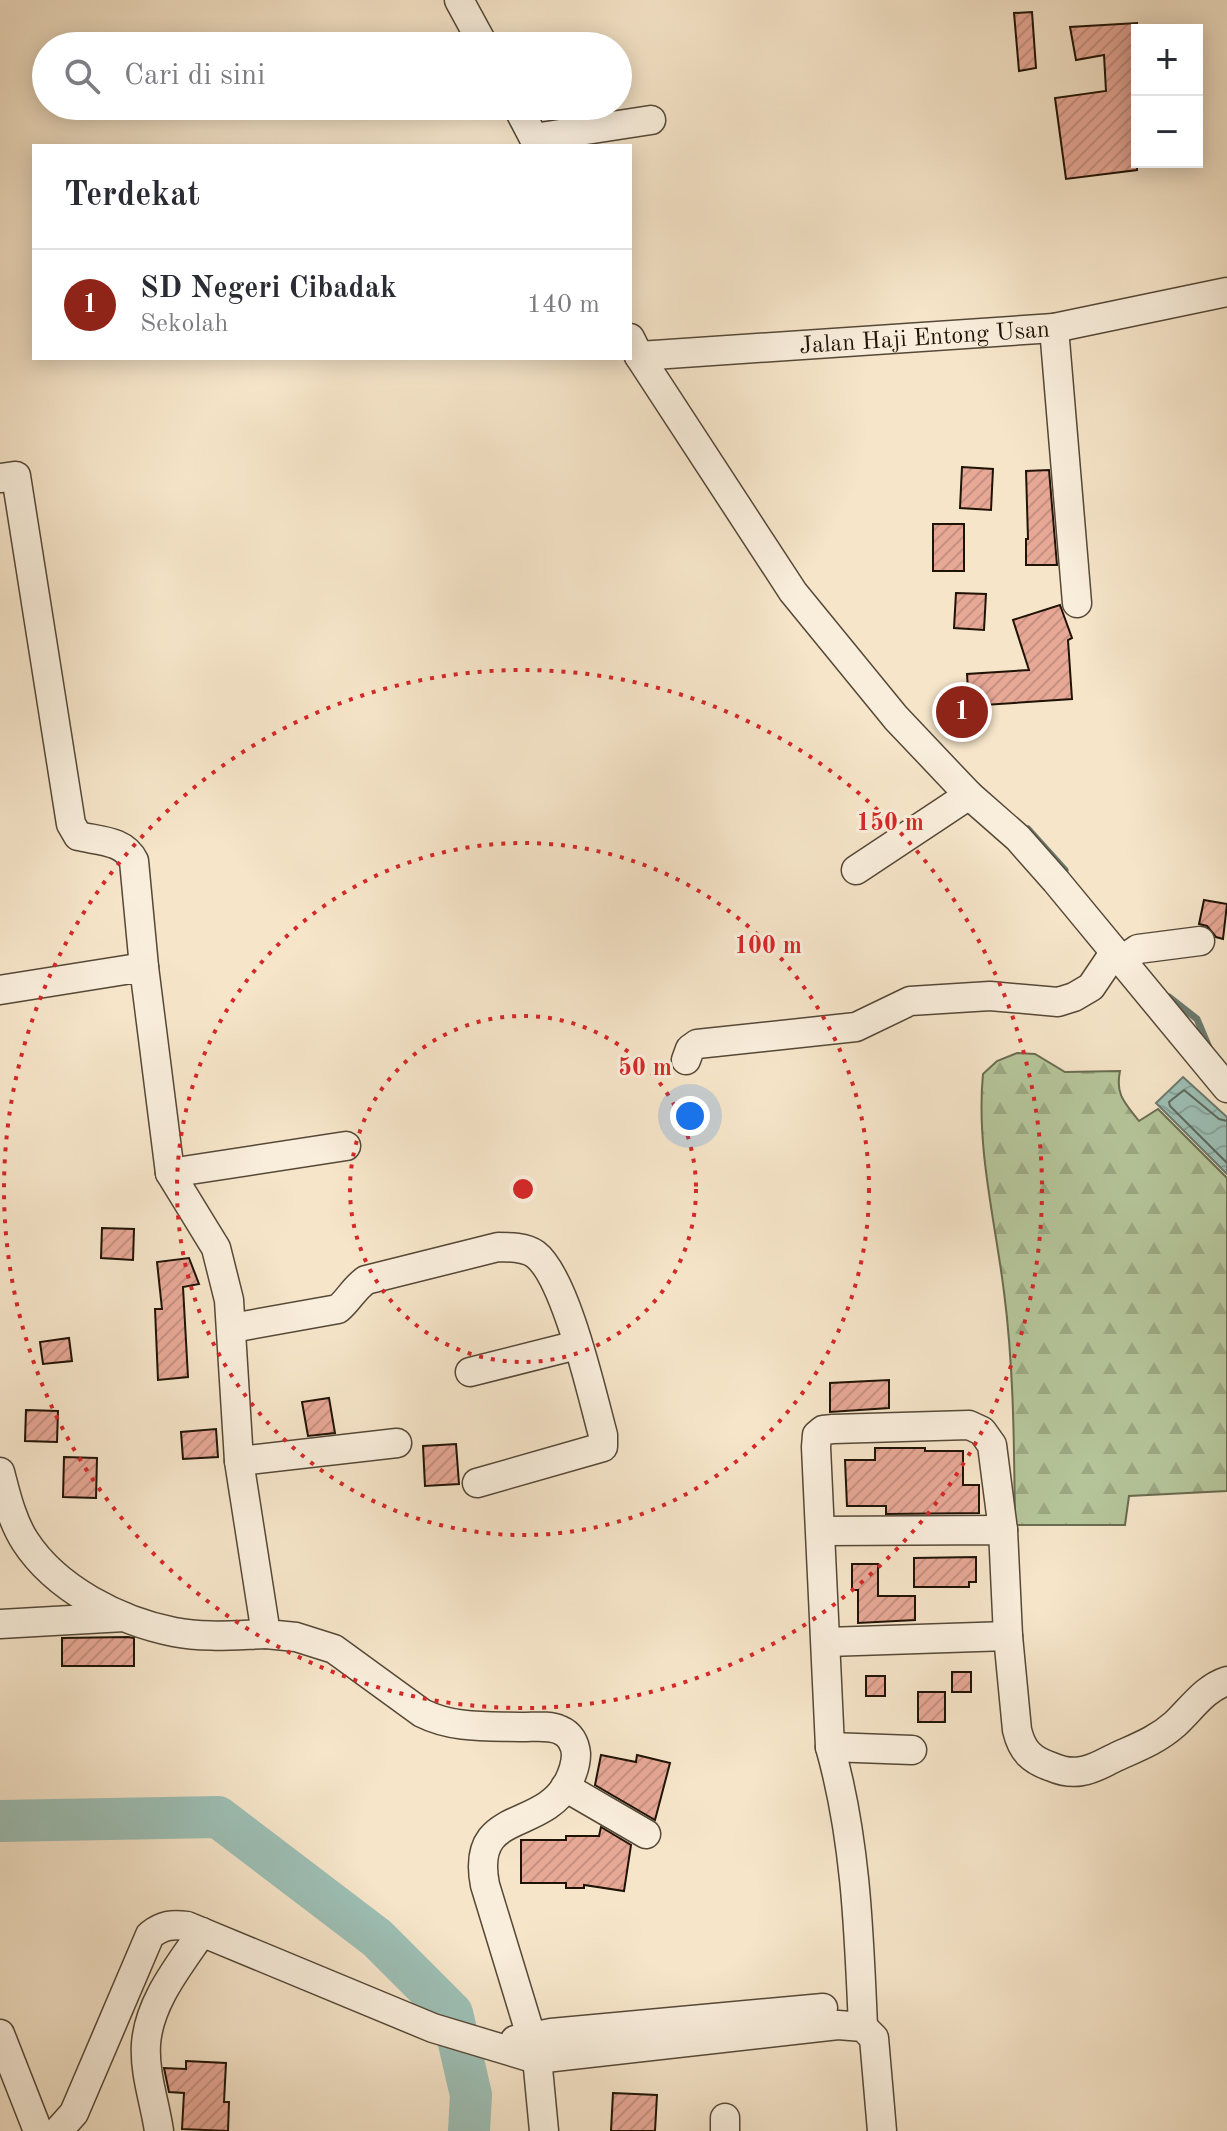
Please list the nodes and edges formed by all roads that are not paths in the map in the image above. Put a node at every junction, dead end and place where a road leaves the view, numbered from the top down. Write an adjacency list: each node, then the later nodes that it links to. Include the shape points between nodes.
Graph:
1 (459, 0): 2 (street)
2 (476, 32)
3 (524, 120): 5 (street)
4 (651, 120): 5 (street)
5 (536, 142)
6 (1227, 292): 7 (street, Jalan Haji Entong Usan)
7 (1054, 328): 8 (street, Jalan Haji Entong Usan); 10 (street)
8 (634, 347): 11 (street, via 793,592 896,718)
9 (0, 478): 15 (street, via 16,476 71,824 78,836 129,851)
10 (1077, 603)
11 (969, 795): 12 (street); 14 (street, via 1018,838)
12 (856, 870)
13 (1200, 941): 14 (street)
14 (1125, 955): 17 (street, via 1091,987 1058,1002 990,996 910,1001 856,1027 697,1044); 18 (street)
15 (144, 967): 16 (street); 20 (street)
16 (0, 990)
17 (686, 1060)
18 (1227, 1088)
19 (346, 1146): 20 (street)
20 (170, 1173): 21 (street, via 216,1248)
21 (232, 1328): 22 (street, via 338,1309 366,1280 498,1247 519,1248 535,1254 555,1279); 25 (street)
22 (577, 1345): 23 (street); 27 (street, via 603,1447)
23 (470, 1372)
24 (397, 1443): 25 (street)
25 (239, 1461): 32 (street)
26 (0, 1472): 30 (street, via 24,1541 79,1593)
27 (477, 1483)
28 (1003, 1530): 29 (street); 29 (street, via 992,1445 982,1431 969,1425 823,1430 816,1447); 33 (street)
29 (821, 1531): 34 (street)
30 (125, 1617): 31 (street); 32 (street, via 173,1632)
31 (0, 1624)
32 (266, 1634): 38 (street, via 334,1649 435,1720 562,1730 576,1756)
33 (1008, 1636): 34 (street); 35 (street, via 1020,1744 1028,1756 1062,1771 1097,1767 1151,1742 1208,1690)
34 (827, 1642): 36 (street)
35 (1227, 1681)
36 (830, 1747): 37 (street); 41 (street, via 852,1846)
37 (912, 1750)
38 (565, 1787): 39 (street); 43 (street, via 542,1809 492,1835 482,1857 485,1885)
39 (646, 1834)
40 (202, 1932): 43 (street, via 433,2028 484,2045); 45 (street, via 173,1924 150,1935 74,2113); 46 (street, via 153,2011 146,2044)
41 (862, 2017): 43 (street, via 839,2006); 48 (street, via 874,2038); 49 (street, via 875,2016 887,2035)
42 (0, 2034): 44 (street)
43 (534, 2048): 47 (street)
44 (38, 2131)
45 (58, 2131)
46 (159, 2131)
47 (544, 2131)
48 (882, 2131)
49 (896, 2131)

